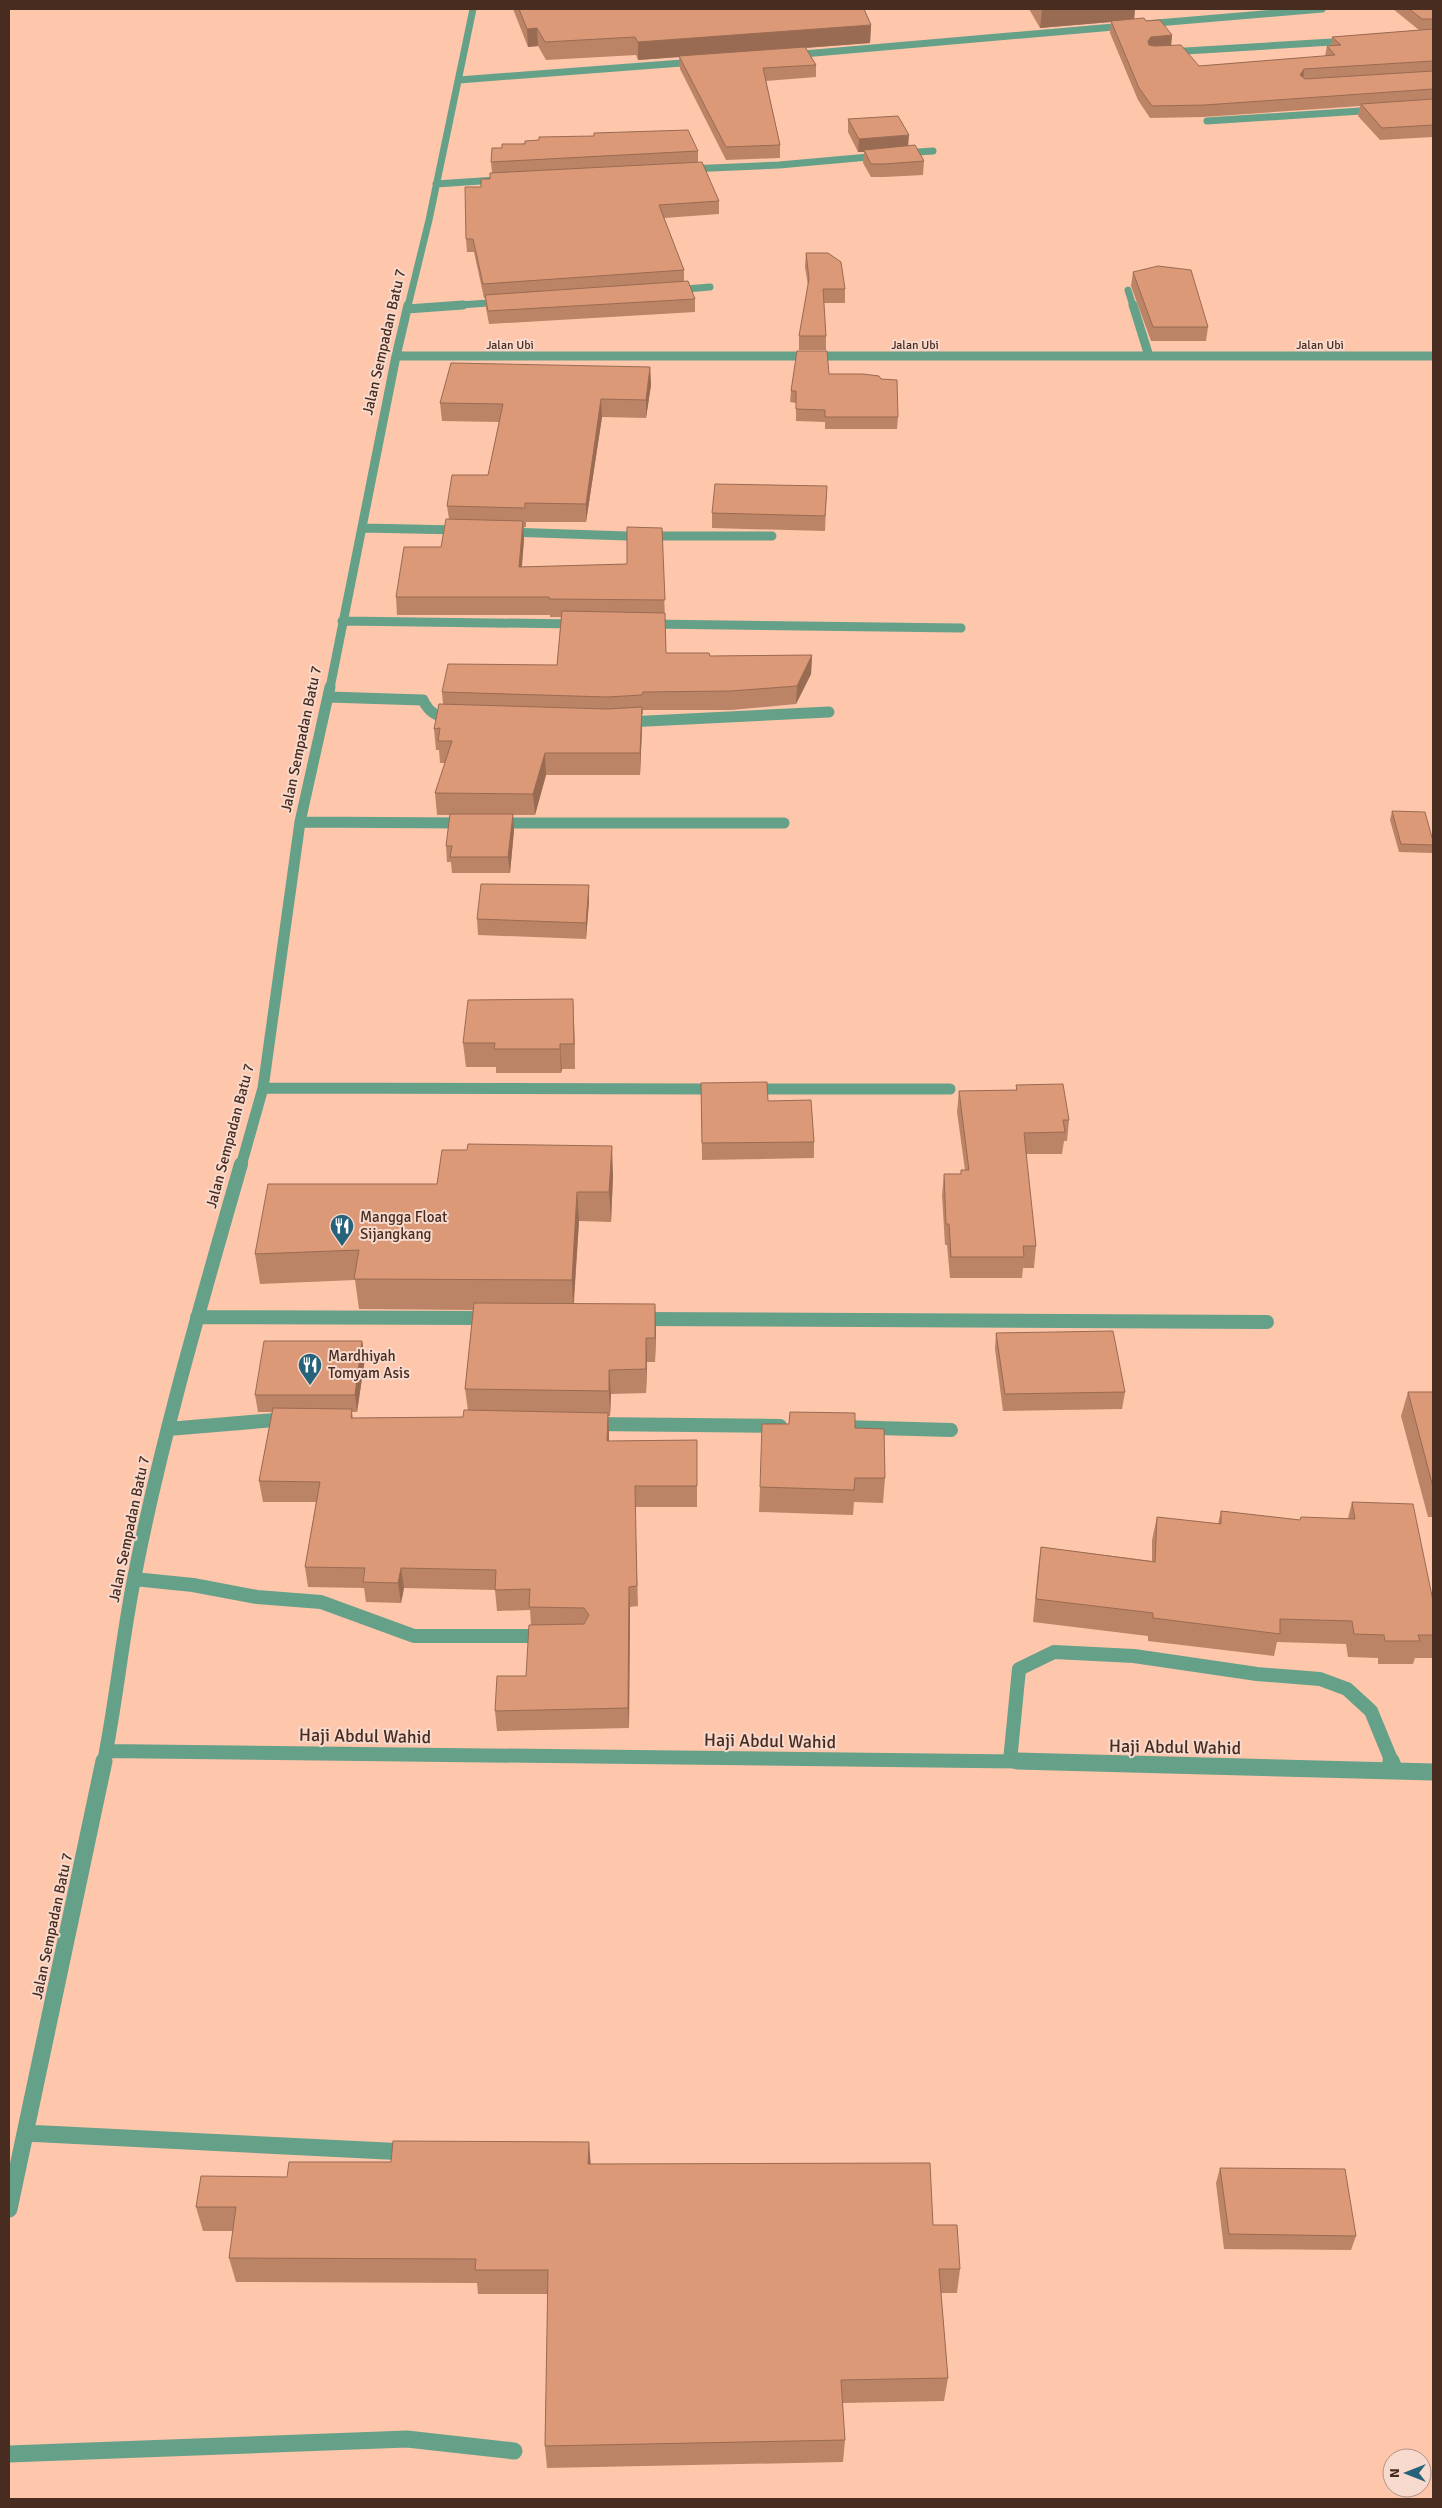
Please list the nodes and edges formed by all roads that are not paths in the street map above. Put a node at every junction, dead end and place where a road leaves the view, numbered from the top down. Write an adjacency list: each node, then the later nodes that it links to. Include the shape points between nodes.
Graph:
1 (473, 9): 7 (street, Jalan Sempadan Batu 7)
2 (1322, 9): 5 (street)
3 (1356, 40): 4 (street)
4 (1161, 52)
5 (784, 55)
6 (705, 61): 7 (street)
7 (459, 80): 15 (street, Jalan Sempadan Batu 7)
8 (1384, 110): 9 (street)
9 (1207, 121)
10 (933, 151): 11 (street)
11 (894, 154)
12 (885, 155): 13 (street)
13 (684, 170)
14 (508, 180): 15 (street)
15 (436, 184): 20 (street, Jalan Sempadan Batu 7)
16 (710, 287): 17 (street)
17 (661, 290)
18 (1128, 290): 22 (street)
19 (515, 301): 20 (street)
20 (407, 309): 21 (street, Jalan Sempadan Batu 7)
21 (396, 356): 22 (street, Jalan Ubi); 24 (street, Jalan Sempadan Batu 7)
22 (1149, 356): 23 (street, Jalan Ubi)
23 (1433, 356)
24 (362, 528): 25 (street); 28 (street, Jalan Sempadan Batu 7)
25 (472, 530)
26 (501, 532): 27 (street)
27 (772, 536)
28 (342, 621): 29 (street); 32 (street, Jalan Sempadan Batu 7)
29 (592, 624)
30 (642, 624): 31 (street)
31 (962, 628)
32 (328, 697): 34 (street, via 423,700 427,709 442,718); 36 (street, Jalan Sempadan Batu 7)
33 (829, 712): 35 (street)
34 (462, 718)
35 (618, 722)
36 (300, 822): 37 (street); 38 (street, Jalan Sempadan Batu 7)
37 (784, 823)
38 (263, 1088): 39 (street); 40 (street, Jalan Sempadan Batu 7)
39 (950, 1089)
40 (197, 1317): 41 (street); 48 (street, Jalan Sempadan Batu 7)
41 (506, 1318)
42 (625, 1318): 43 (street)
43 (1267, 1322)
44 (297, 1419): 48 (street)
45 (575, 1424): 46 (street)
46 (795, 1426)
47 (824, 1426): 49 (street)
48 (168, 1429): 50 (street, Jalan Sempadan Batu 7)
49 (951, 1430)
50 (134, 1580): 51 (street, via 193,1585 257,1597 321,1602 414,1636); 52 (street, Jalan Sempadan Batu 7)
51 (562, 1636)
52 (106, 1751): 53 (street, Haji Abdul Wahid); 56 (street, Jalan Sempadan Batu 7)
53 (1010, 1761): 54 (street, Haji Abdul Wahid); 54 (street, via 1019,1669 1054,1652 1134,1656 1257,1674 1320,1679 1346,1689 1371,1711)
54 (1395, 1771): 55 (street, Haji Abdul Wahid)
55 (1433, 1772)
56 (25, 2133): 57 (street); 58 (street, Jalan Sempadan Batu 7)
57 (424, 2153)
58 (9, 2208)
59 (514, 2451): 60 (street, via 407,2439)
60 (9, 2454)

